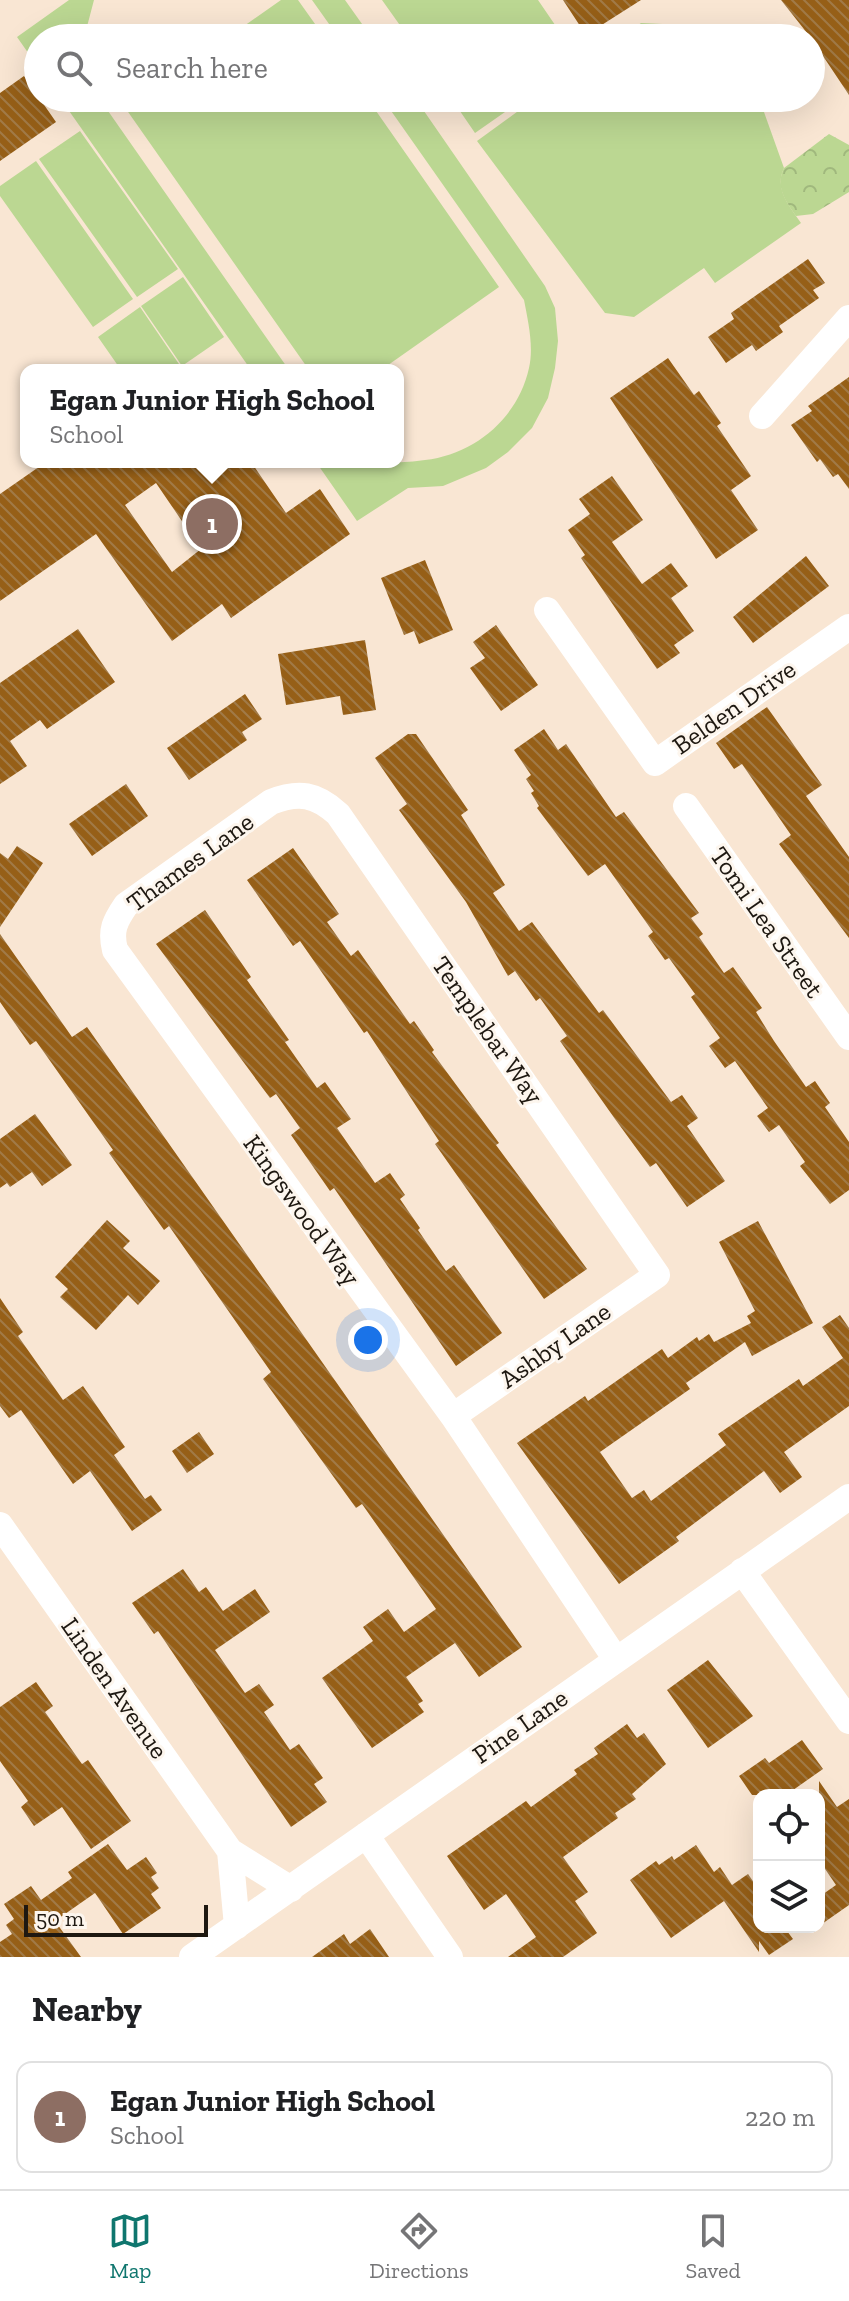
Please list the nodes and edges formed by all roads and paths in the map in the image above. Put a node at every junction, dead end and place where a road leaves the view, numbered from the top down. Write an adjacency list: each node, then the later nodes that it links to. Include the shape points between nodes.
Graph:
1 (849, 318): 2 (street)
2 (762, 416)
3 (547, 610): 4 (street, Belden Drive, via 655,763)
4 (849, 627)
5 (310, 795): 7 (street, Thames Lane, via 291,794 271,802 126,905 111,935); 9 (street, Templebar Way, via 338,814)
6 (686, 806): 8 (street, Tomi Lea Street)
7 (121, 963): 10 (street, Kingswood Way)
8 (849, 1037)
9 (657, 1275): 10 (street, Ashby Lane)
10 (453, 1416): 14 (street, Kingswood Way)
11 (849, 1497): 13 (street, Pine Lane)
12 (0, 1525): 17 (street, Linden Avenue)
13 (742, 1571): 14 (street, Pine Lane); 15 (street)
14 (615, 1658): 16 (street, Pine Lane)
15 (849, 1721)
16 (366, 1835): 18 (street, Pine Lane); 21 (street)
17 (230, 1851): 18 (street, Linden Avenue); 19 (street)
18 (291, 1889): 19 (street, Pine Lane)
19 (237, 1926): 20 (street, Pine Lane)
20 (192, 1957)
21 (450, 1957)

